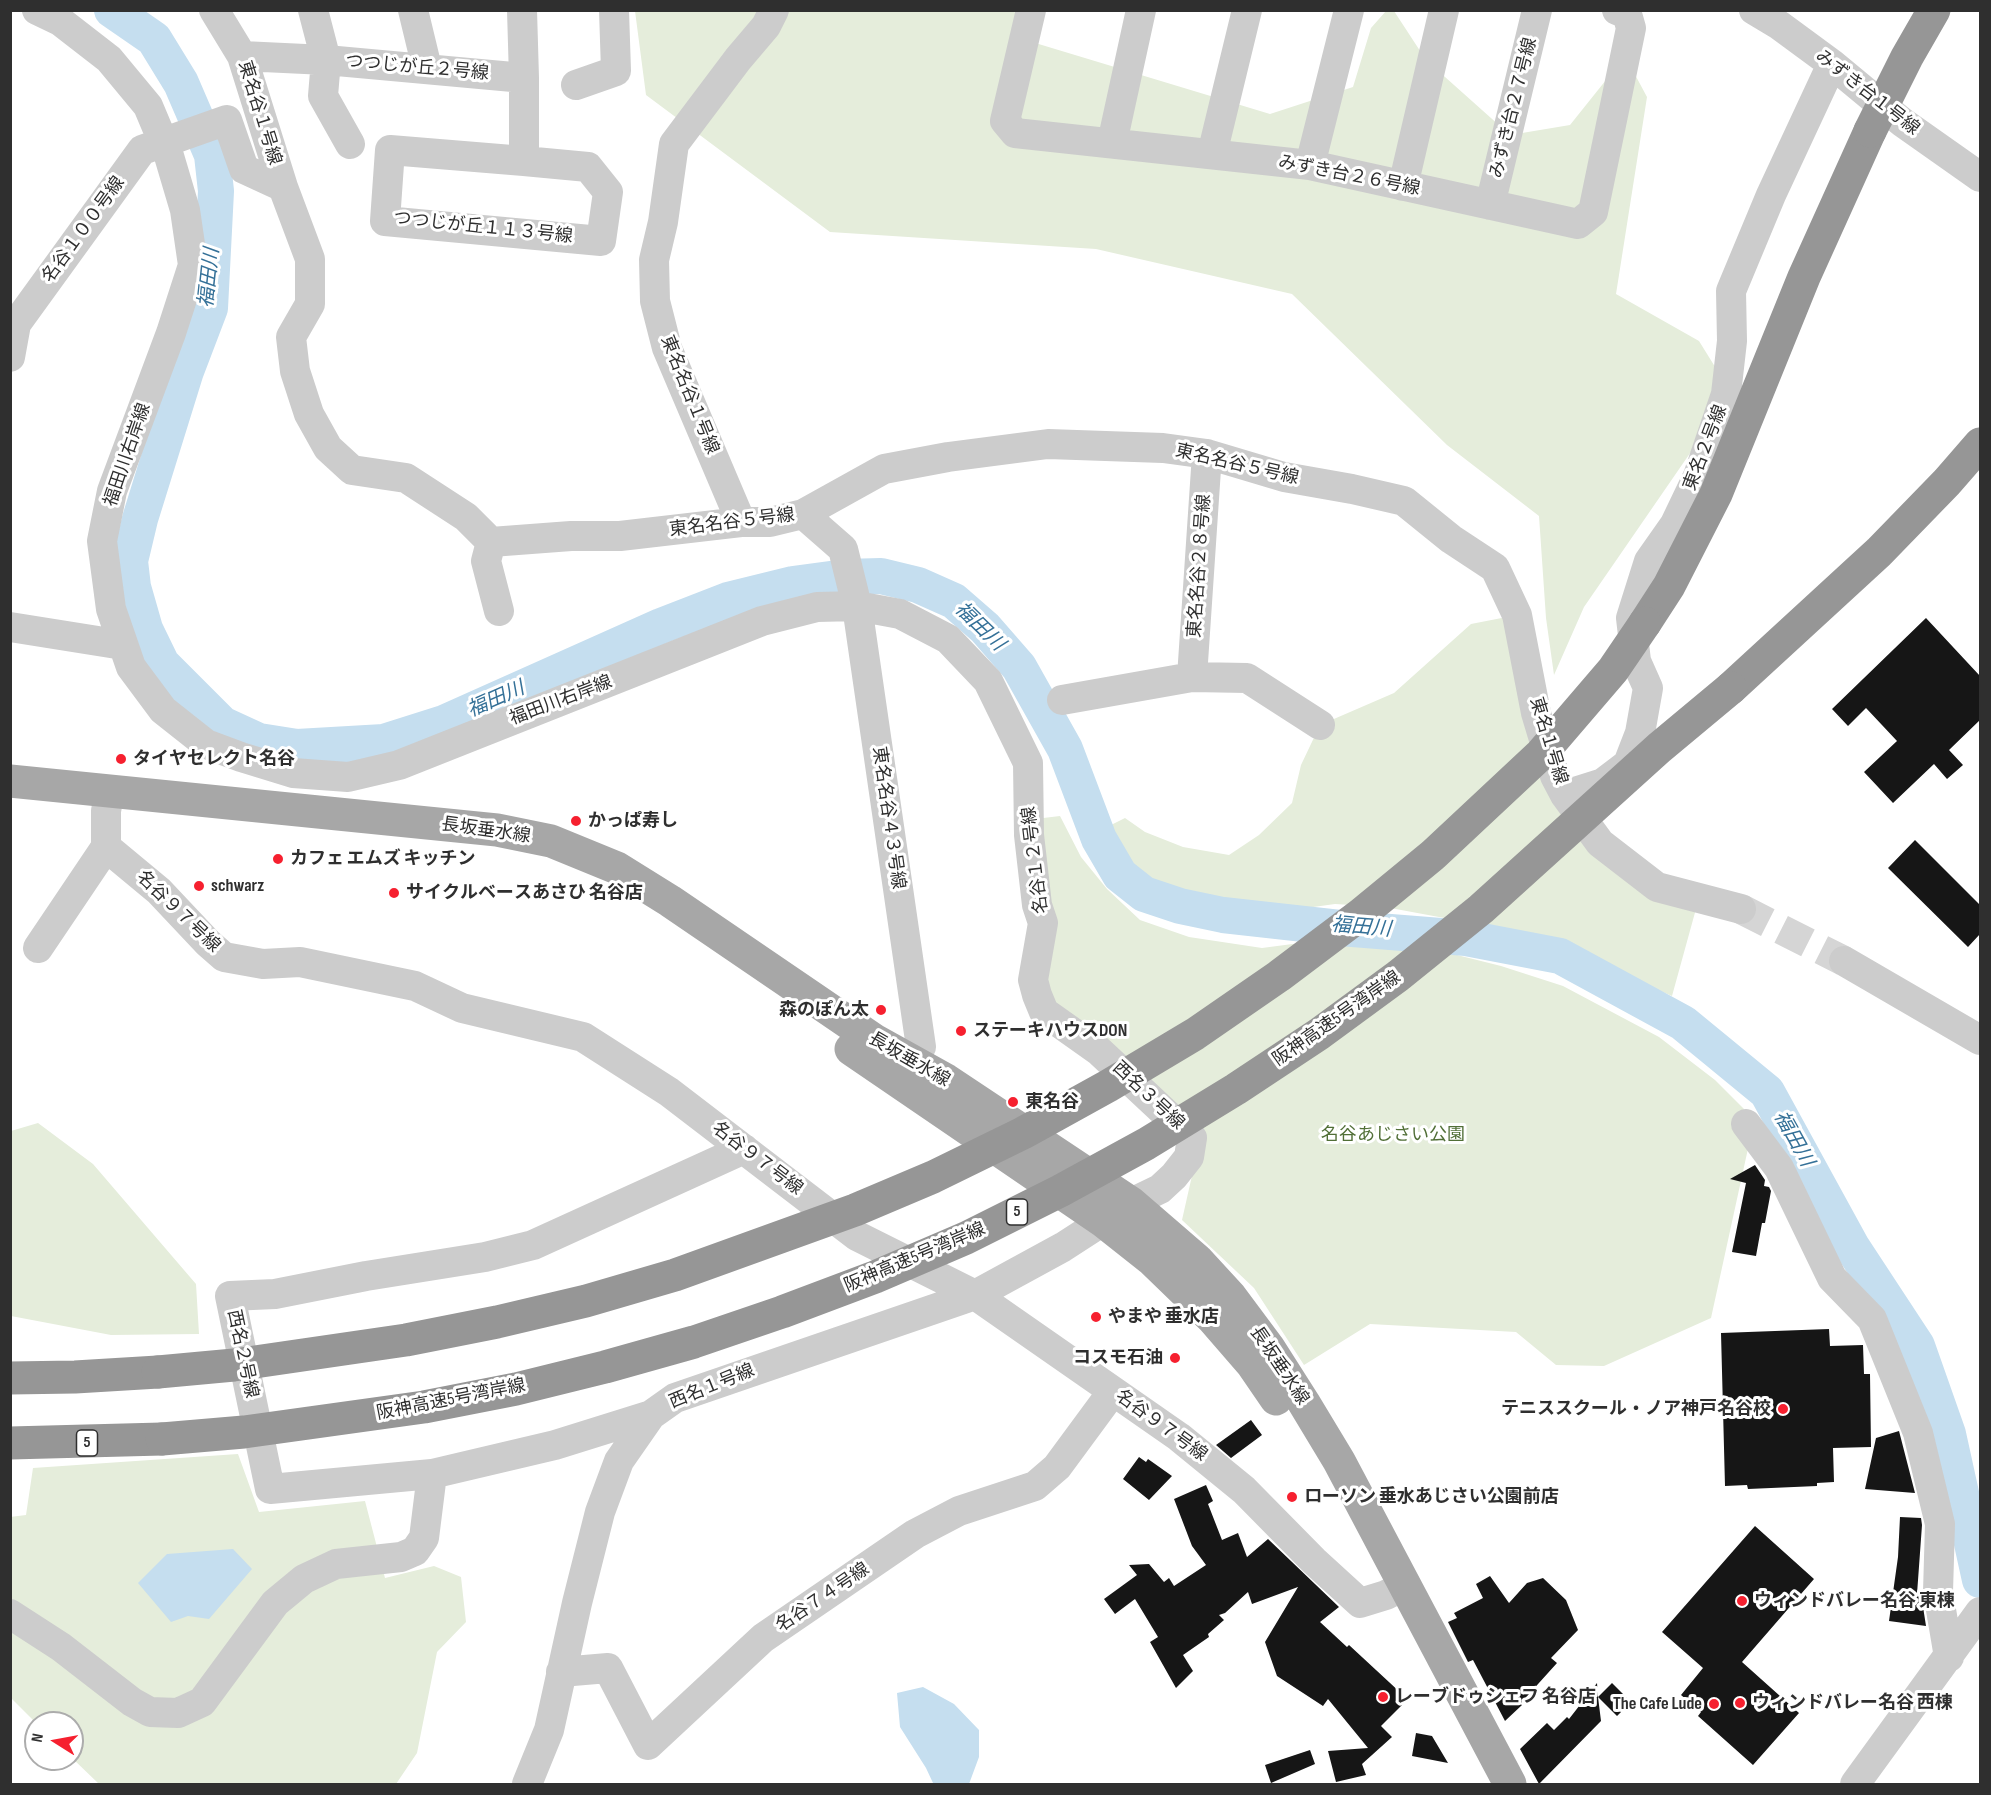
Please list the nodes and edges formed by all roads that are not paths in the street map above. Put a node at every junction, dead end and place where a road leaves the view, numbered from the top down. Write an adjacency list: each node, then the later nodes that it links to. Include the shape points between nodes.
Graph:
1 (37, 10): 23 (street, 福田川右岸線, via 60,21 109,59 148,106)
2 (213, 10): 17 (street, 東名谷１号線)
3 (313, 10): 18 (street)
4 (413, 10): 20 (street)
5 (522, 10): 21 (street)
6 (614, 10): 22 (street, via 616,71)
7 (774, 10): 38 (street, 東名名谷１号線, via 766,26 674,144 654,260 655,302 667,348)
8 (1031, 10): 24 (street, みずき台２６号線, via 1005,121 1015,133)
9 (1141, 10): 24 (street)
10 (1247, 10): 26 (street)
11 (1349, 10): 28 (street)
12 (1444, 10): 30 (street)
13 (1537, 10): 32 (street, みずき台２７号線)
14 (1617, 10): 32 (street, みずき台２６号線, via 1627,14 1631,28 1593,212 1578,224)
15 (1754, 10): 19 (street, みずき台１号線)
16 (1934, 10): 65 (highway, bridge, via 1870,131 1808,267 1716,494 1646,623 1613,670 1541,754 1433,855 1279,976 1195,1034 1023,1133 855,1210 675,1275 586,1301 406,1340 234,1365)
17 (242, 56): 18 (street, つつじが丘２号線); 31 (street, 東名谷１号線)
18 (326, 60): 20 (street, つつじが丘２号線); 25 (street, via 323,96)
19 (1832, 64): 29 (street, みずき台１号線, via 1902,122); 50 (street, 東名２号線, via 1731,291 1732,341 1726,394 1698,476 1675,524 1649,561 1631,618 1636,661 1648,688 1640,733 1628,764 1603,783)
20 (427, 68): 21 (street, つつじが丘２号線)
21 (524, 78): 27 (street)
22 (576, 85)
23 (163, 143): 31 (street, via 227,120 244,169); 33 (street, 名谷１００号線, via 142,150); 44 (street, 福田川右岸線, via 185,210 192,265 112,491 102,541 111,609)
24 (1112, 143): 26 (street, みずき台２６号線)
25 (350, 144)
26 (1212, 154): 28 (street, みずき台２６号線)
27 (524, 161): 27 (street, つつじが丘１１３号線, via 390,150 385,221 601,241 608,192 588,167)
28 (1310, 165): 30 (street, みずき台２６号線)
29 (1980, 177)
30 (1403, 186): 32 (street, みずき台２６号線)
31 (283, 187): 39 (street, via 310,259 310,304 291,337 295,371 309,414 328,448 352,470 406,478 466,517)
32 (1490, 205)
33 (13, 325): 34 (street)
34 (10, 357)
35 (1980, 444): 68 (highway, 阪神高速5号湾岸線 / 5, bridge, via 1879,552 1481,909 1320,1034 1146,1144 1060,1191 966,1238 782,1312 694,1342 516,1389 413,1409 256,1431 162,1439)
36 (1208, 454): 37 (street, 東名名谷５号線, via 1163,448 1048,444 948,457 884,469); 42 (street, 東名名谷５号線, via 1284,477 1404,501 1495,568); 45 (street, 東名名谷２８号線)
37 (803, 514): 38 (street, 東名名谷５号線, via 770,522); 40 (street, 東名名谷４３号線, via 843,549)
38 (741, 522): 39 (street, 東名名谷５号線, via 620,536)
39 (491, 542): 41 (street, via 486,561)
40 (857, 606): 44 (street, 福田川右岸線, via 817,607 762,621 399,765 348,777 293,773 206,744 163,710 131,667); 48 (street, 福田川右岸線, via 900,614 948,639 988,681); 59 (street, 東名名谷４３号線, via 921,1047)
41 (499, 611)
42 (1517, 615): 50 (street, 東名１号線, via 1536,713 1555,776)
43 (10, 627): 44 (street)
44 (123, 645)
45 (1192, 677): 46 (street); 47 (street, via 1247,678)
46 (1062, 700)
47 (1320, 725)
48 (1028, 764): 58 (street, 名谷１２号線, via 1029,835 1037,905 1043,923 1033,980 1044,1012)
49 (10, 781): 52 (main road, 長坂垂水線)
50 (1565, 795): 54 (street, 東名１号線, via 1600,843 1657,887)
51 (10, 801): 52 (main road, 長坂垂水線)
52 (108, 801): 53 (street); 59 (main road, 長坂垂水線, via 523,855 571,870 610,888)
53 (106, 847): 55 (street); 61 (street, 名谷９７号線, via 159,891 224,957 263,964 300,962 415,986 462,1008 583,1037 669,1092)
54 (1741, 909)
55 (38, 948)
56 (1844, 961): 57 (street)
57 (1980, 1040)
58 (1084, 1041): 62 (street, 西名３号線, via 1192,1138 1189,1157 1174,1176 1160,1189)
59 (905, 1072): 62 (main road, 長坂垂水線, via 946,1080); 63 (main road, 長坂垂水線)
60 (1746, 1124): 73 (street, via 1779,1168 1832,1278 1872,1319 1918,1433 1940,1524 1938,1592)
61 (744, 1149): 64 (street, 名谷９７号線, via 857,1236); 69 (street, 西名２号線, via 533,1245 275,1294 230,1296 270,1489)
62 (1131, 1203): 63 (street, 西名１号線); 70 (main road, 長坂垂水線, via 1197,1260 1231,1296 1269,1348 1339,1461)
63 (1103, 1221): 64 (street, 西名１号線); 70 (main road, 長坂垂水線, via 1177,1282 1252,1364)
64 (975, 1295): 66 (street, 名谷９７号線); 67 (street, 西名１号線, via 675,1398)
65 (10, 1378)
66 (1113, 1391): 70 (street, 名谷９７号線, via 1179,1437 1244,1490 1360,1603); 74 (street, 名谷７４号線, via 1057,1467 1035,1486 959,1511 915,1534 763,1638 648,1745 608,1668)
67 (651, 1414): 69 (street, 西名２号線, via 555,1445); 74 (street, 西名１号線, via 619,1461 600,1512)
68 (10, 1443)
69 (432, 1474): 72 (street, via 424,1538 415,1551 401,1557 336,1564 304,1579 275,1603 202,1702 178,1713 150,1712 132,1702 61,1647)
70 (1396, 1590): 76 (main road, 長坂垂水線); 77 (main road, 長坂垂水線)
71 (1980, 1612): 73 (street)
72 (10, 1614)
73 (1949, 1657): 78 (street)
74 (561, 1672): 75 (street, 西名１号線, via 549,1730)
75 (527, 1785)
76 (1487, 1785)
77 (1510, 1785)
78 (1855, 1785)

